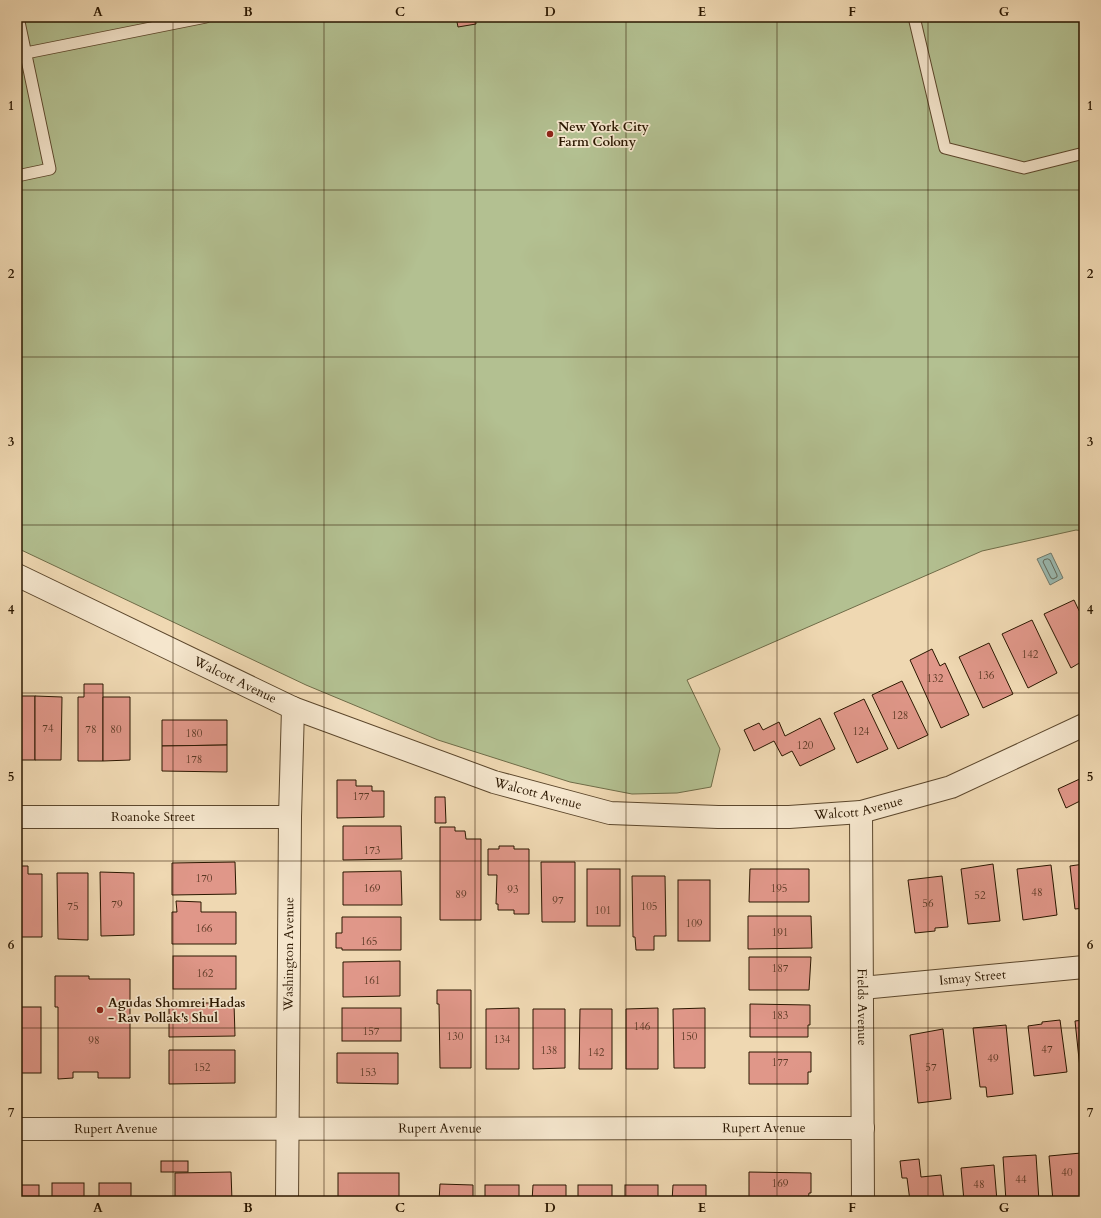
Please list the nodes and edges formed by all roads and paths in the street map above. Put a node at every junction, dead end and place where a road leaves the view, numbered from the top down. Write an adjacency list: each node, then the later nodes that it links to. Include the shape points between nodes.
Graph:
1 (18, 17): 4 (lane)
2 (206, 17): 4 (lane)
3 (914, 17): 5 (lane, via 945,148 1024,168)
4 (26, 53): 6 (lane, via 50,169)
5 (1084, 153)
6 (17, 176)
7 (17, 575): 8 (street, Walcott Avenue)
8 (292, 708): 10 (street, Walcott Avenue, via 494,782 610,813 789,817); 12 (street, Washington Avenue)
9 (1084, 725): 10 (street, Walcott Avenue, via 951,787)
10 (861, 812): 14 (street, Fields Avenue)
11 (17, 817): 12 (street, Roanoke Street)
12 (290, 817): 17 (street, Washington Avenue)
13 (1084, 967): 14 (street, Ismay Street)
14 (862, 988): 15 (street, Fields Avenue)
15 (863, 1128): 17 (street, Rupert Avenue); 19 (street, Fields Avenue)
16 (17, 1129): 17 (street, Rupert Avenue)
17 (288, 1129): 18 (street, Washington Avenue)
18 (287, 1201)
19 (863, 1201)

